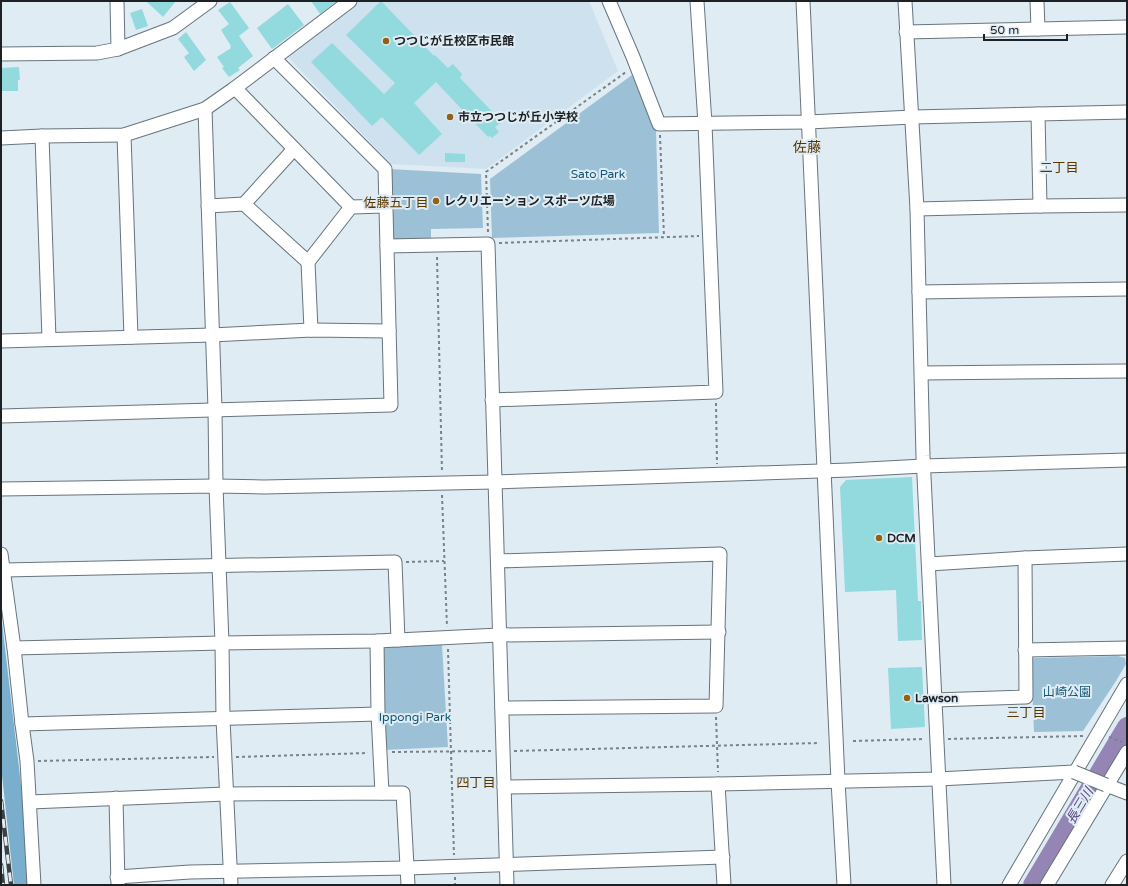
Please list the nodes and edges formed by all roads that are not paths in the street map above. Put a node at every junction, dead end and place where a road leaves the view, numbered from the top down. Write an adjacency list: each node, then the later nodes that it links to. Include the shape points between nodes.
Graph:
1 (117, 1): 12 (street)
2 (210, 1): 12 (street, via 173,28)
3 (350, 1): 14 (street)
4 (609, 1): 21 (street, via 659,124)
5 (697, 1): 21 (street)
6 (803, 1): 20 (street)
7 (905, 1): 11 (street)
8 (1037, 1): 10 (street)
9 (1127, 27): 10 (street)
10 (1038, 29): 11 (street)
11 (906, 32): 19 (street)
12 (118, 49): 13 (street, via 97,53)
13 (1, 54)
14 (274, 58): 15 (street); 29 (street, via 384,169)
15 (235, 88): 16 (street); 25 (street)
16 (204, 109): 22 (street); 28 (street)
17 (1127, 112): 18 (street)
18 (1038, 114): 19 (street); 30 (street)
19 (913, 117): 20 (street); 32 (street)
20 (808, 122): 21 (street); 50 (street)
21 (705, 124): 45 (street, via 716,392)
22 (124, 135): 23 (street); 40 (street)
23 (42, 136): 24 (street); 41 (street)
24 (1, 138)
25 (294, 149): 26 (street); 31 (street)
26 (244, 204): 28 (street); 34 (street)
27 (1127, 205): 30 (street)
28 (208, 206): 39 (street)
29 (386, 206): 31 (street); 33 (street)
30 (1040, 206): 32 (street)
31 (351, 207): 34 (street)
32 (918, 209): 36 (street)
33 (387, 246): 38 (street); 45 (street, via 488,244)
34 (308, 262): 37 (street)
35 (1127, 289): 36 (street)
36 (919, 292): 44 (street)
37 (311, 330): 38 (street); 39 (street)
38 (389, 331): 46 (street, via 391,405)
39 (212, 335): 40 (street); 46 (street)
40 (131, 337): 41 (street)
41 (48, 339): 42 (street)
42 (1, 341)
43 (1127, 371): 44 (street)
44 (922, 373): 49 (street)
45 (492, 400): 51 (street)
46 (215, 410): 47 (street); 52 (street)
47 (1, 416)
48 (1127, 460): 49 (street)
49 (923, 466): 50 (street); 58 (street)
50 (825, 470): 51 (street); 78 (street)
51 (494, 482): 52 (street); 57 (street)
52 (216, 486): 53 (street); 59 (street)
53 (1, 489)
54 (1, 554): 60 (street)
55 (1127, 554): 56 (street)
56 (1025, 558): 58 (street); 68 (street)
57 (498, 561): 61 (street, via 720,554); 62 (street)
58 (929, 564): 70 (street)
59 (220, 566): 60 (street); 63 (street, via 395,562); 65 (street)
60 (4, 570): 66 (street)
61 (719, 632): 62 (street); 71 (street, via 716,706)
62 (499, 635): 63 (street); 71 (street)
63 (398, 640): 64 (street)
64 (377, 641): 65 (street); 72 (street)
65 (222, 643): 66 (street); 73 (street)
66 (14, 648): 74 (street)
67 (1127, 648): 68 (street)
68 (1025, 650): 70 (street, via 1026,697)
69 (1127, 684): 76 (street, via 1101,736)
70 (935, 700): 77 (street)
71 (502, 708): 81 (street)
72 (378, 714): 73 (street); 82 (street)
73 (223, 719): 74 (street); 84 (street)
74 (22, 724): 86 (street)
75 (1127, 752): 80 (street)
76 (1074, 772): 77 (street); 80 (street, bridge); 100 (street)
77 (938, 779): 78 (street); 99 (street)
78 (838, 781): 79 (street); 98 (street)
79 (718, 784): 81 (street); 87 (street)
80 (1106, 785): 83 (street); 101 (street)
81 (504, 787): 89 (street)
82 (382, 793): 84 (street); 90 (street, via 403,793)
83 (1127, 793)
84 (226, 794): 85 (street); 91 (street)
85 (116, 798): 86 (street); 92 (street)
86 (30, 802): 94 (street)
87 (723, 857): 89 (street); 97 (street)
88 (1127, 860): 93 (street)
89 (506, 864): 90 (street); 96 (street)
90 (407, 868): 91 (street); 95 (street)
91 (230, 878): 92 (street, via 190,872)
92 (118, 881)
93 (1118, 882)
94 (34, 885)
95 (408, 885)
96 (507, 885)
97 (724, 885)
98 (844, 885)
99 (944, 885)
100 (1009, 885)
101 (1047, 885)

